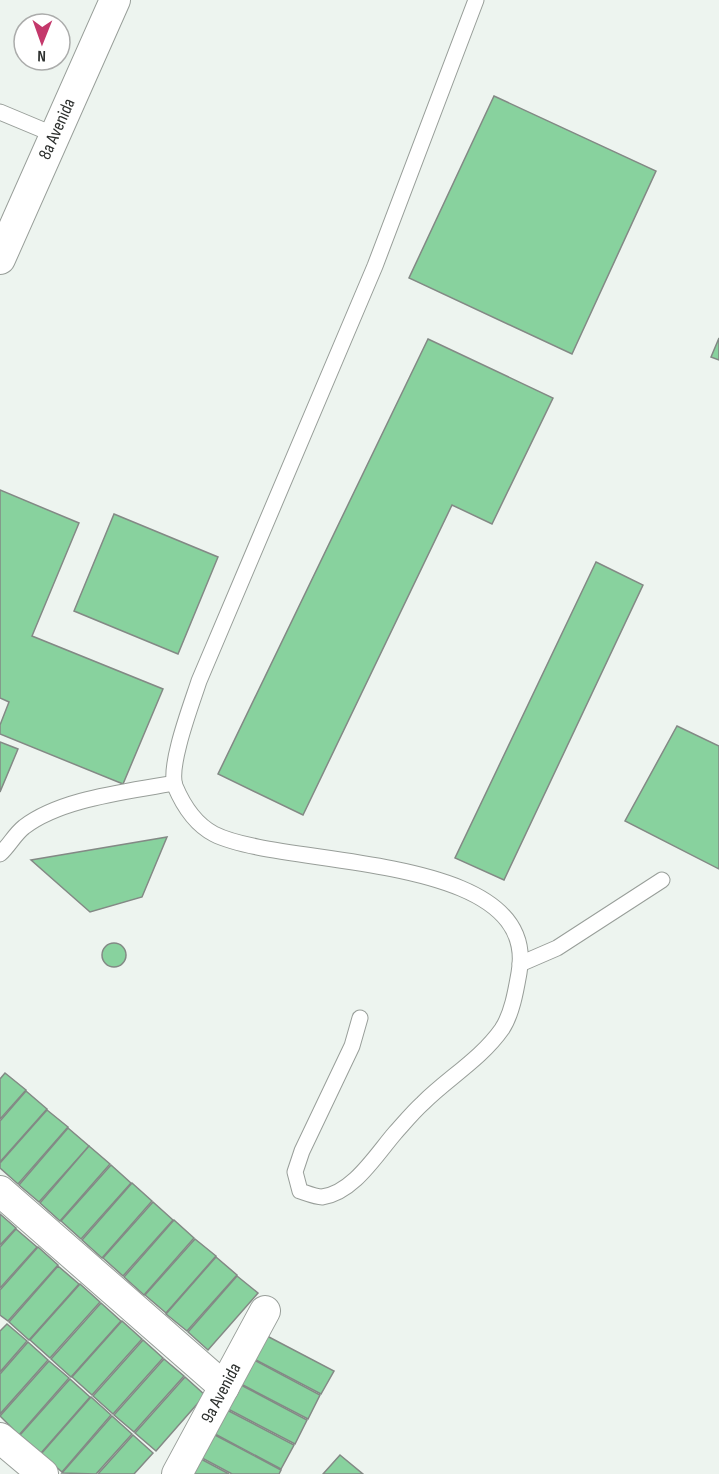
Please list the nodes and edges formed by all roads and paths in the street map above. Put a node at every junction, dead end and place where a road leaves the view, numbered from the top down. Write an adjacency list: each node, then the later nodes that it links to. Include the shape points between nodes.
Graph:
1 (115, 0): 4 (street, 8a Avenida)
2 (476, 0): 6 (lane, via 375,266 199,681 177,752)
3 (0, 112): 4 (lane)
4 (55, 135): 5 (street, 8a Avenida)
5 (0, 258)
6 (174, 783): 7 (lane, via 76,803 37,819 23,828); 9 (lane, via 189,813 213,834 245,845 386,867 469,890 490,904 513,928 520,946)
7 (0, 855)
8 (662, 880): 9 (lane, via 557,948)
9 (520, 964): 10 (lane, via 516,991 503,1027 478,1056 422,1103 346,1188 321,1197 300,1191 295,1172 352,1046)
10 (360, 1018)
11 (0, 1191): 13 (street)
12 (265, 1311): 13 (street, 9a Avenida)
13 (225, 1387): 16 (street, 9a Avenida)
14 (0, 1438): 15 (street)
15 (43, 1474)
16 (177, 1474)

